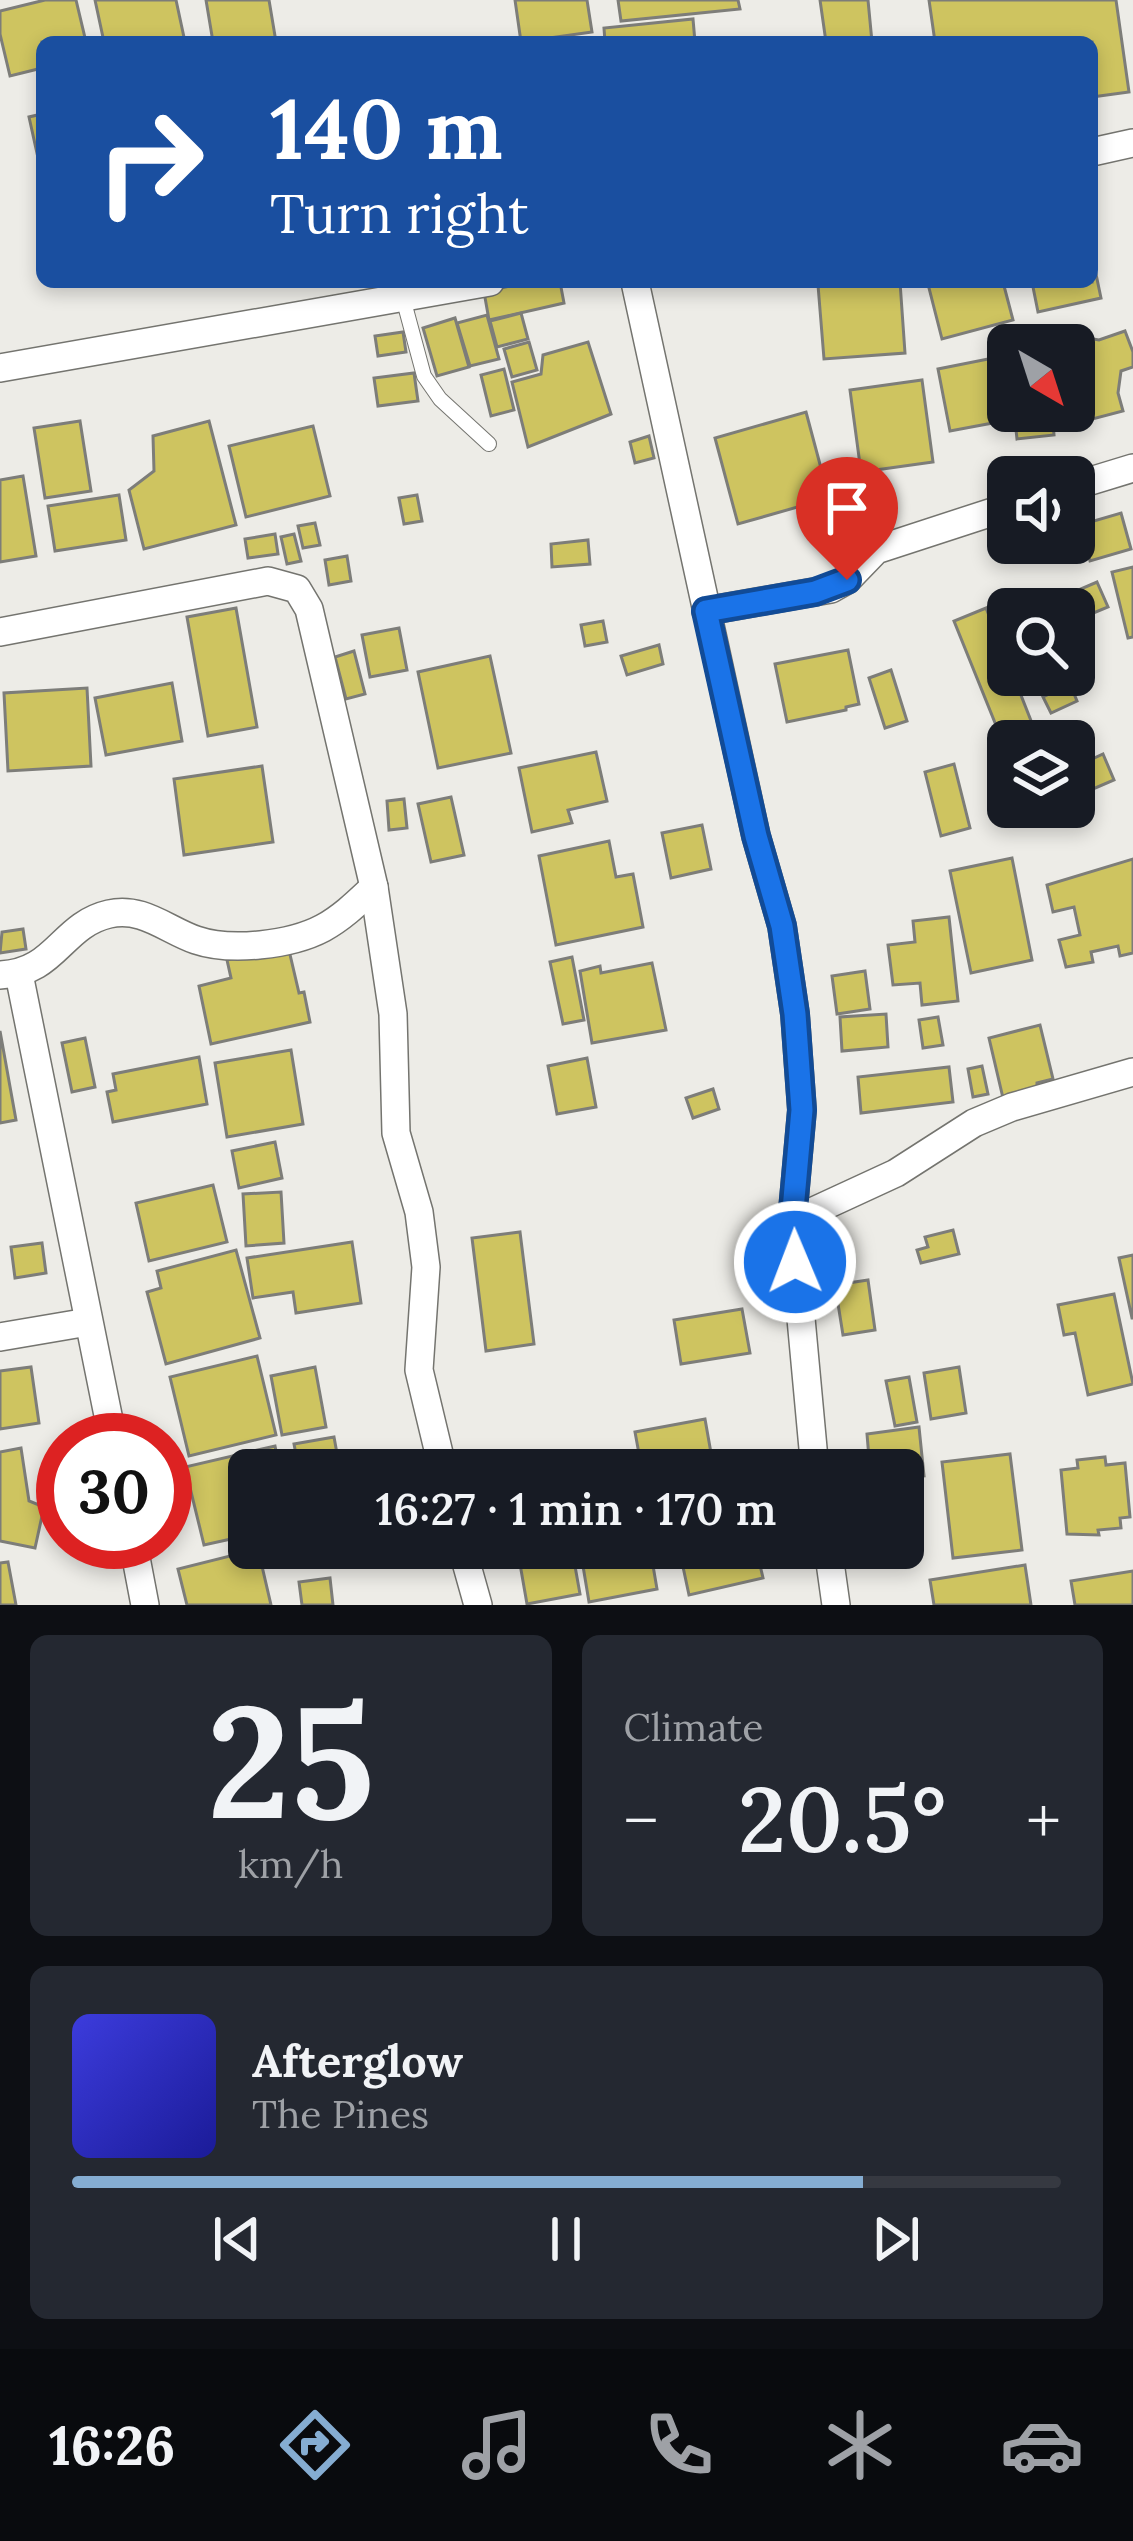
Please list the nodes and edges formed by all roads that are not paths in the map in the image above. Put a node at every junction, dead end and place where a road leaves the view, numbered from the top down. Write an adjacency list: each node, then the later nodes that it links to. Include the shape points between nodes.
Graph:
1 (1133, 143): 2 (street)
2 (1098, 151)
3 (457, 288): 5 (street)
4 (635, 288): 11 (street)
5 (403, 298): 6 (street); 7 (lane, via 424,376)
6 (0, 368)
7 (489, 444)
8 (1133, 468): 9 (street)
9 (1095, 480)
10 (987, 513): 11 (street, via 876,550 831,589)
11 (706, 611): 16 (street, via 782,926 795,1014 802,1110)
12 (0, 632): 13 (street, via 268,581 297,589 309,609)
13 (374, 887): 14 (street, via 320,930 226,946 113,913 81,924 51,958); 20 (street, via 393,1014 396,1132 426,1267 419,1370)
14 (9, 975): 17 (street)
15 (1133, 1072): 16 (street, via 974,1123 896,1173)
16 (792, 1221): 21 (street)
17 (88, 1322): 18 (street); 19 (street)
18 (0, 1337)
19 (107, 1413)
20 (438, 1449)
21 (813, 1449)
22 (138, 1569): 26 (street)
23 (468, 1569): 27 (street)
24 (828, 1569): 25 (street)
25 (828, 1604)
26 (145, 1605)
27 (478, 1605)

